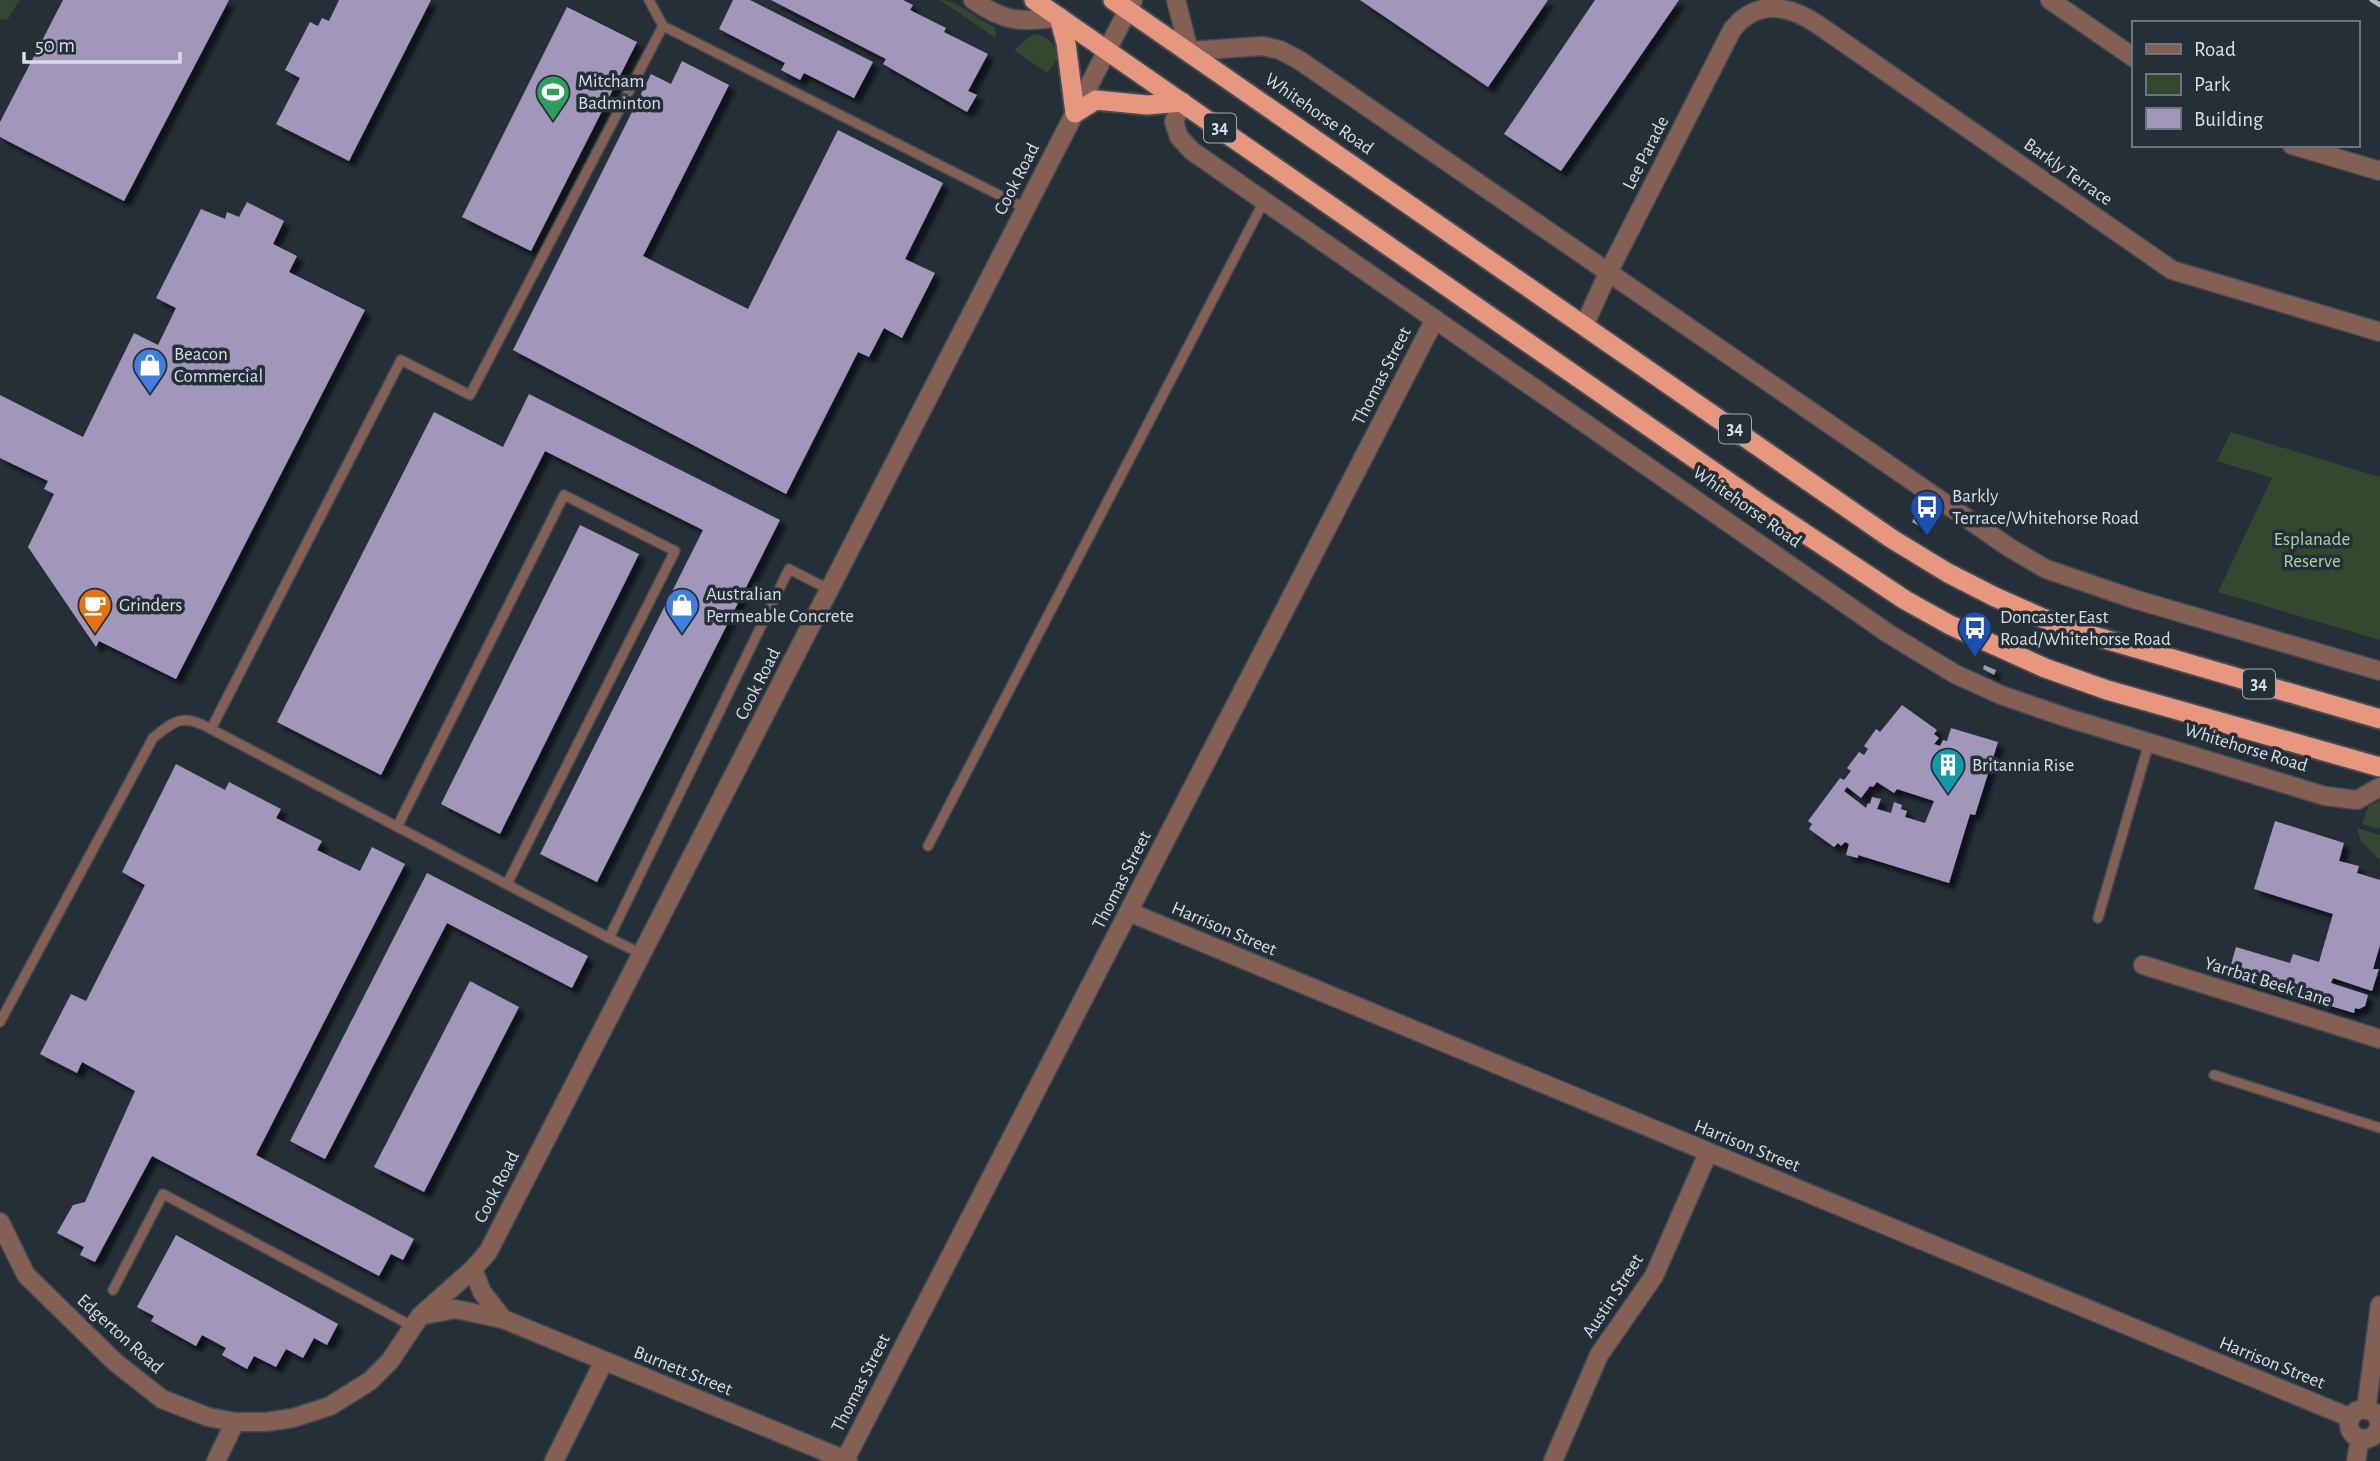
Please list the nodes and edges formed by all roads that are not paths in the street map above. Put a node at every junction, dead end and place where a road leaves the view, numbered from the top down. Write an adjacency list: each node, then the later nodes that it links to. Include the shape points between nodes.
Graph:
1 (649, 0): 9 (lane)
2 (973, 0): 8 (street, via 993,14 1013,20)
3 (1034, 0): 8 (highway, Whitehorse Road / 34)
4 (1176, 0): 11 (street)
5 (2050, 0): 12 (street)
6 (1125, 3): 10 (street, Cook Road); 11 (highway, Whitehorse Road / 34)
7 (1755, 7): 19 (street, Lee Parade, via 1732,30); 22 (street, Barkly Terrace, via 1777,5 1799,12 2172,270)
8 (1059, 17): 10 (highway, Whitehorse Road / 34); 14 (highway)
9 (663, 26): 18 (lane); 26 (lane, via 470,395 401,360)
10 (1107, 51): 13 (highway, Whitehorse Road / 34); 14 (street, Cook Road)
11 (1189, 51): 19 (street, Whitehorse Road, via 1263,46 1280,50); 21 (highway, Whitehorse Road / 34)
12 (2132, 56)
13 (1182, 102): 14 (highway, via 1147,105 1096,100); 17 (street, Whitehorse Road, via 1174,121 1179,137); 28 (highway, Whitehorse Road / 34, via 1759,503 1950,625 2107,690)
14 (1074, 113): 18 (street, Cook Road)
15 (2299, 147): 16 (street)
16 (2380, 172)
17 (1264, 201): 20 (street, Whitehorse Road); 31 (lane)
18 (1026, 208): 23 (street, Cook Road)
19 (1609, 271): 21 (street, Lee Parade); 24 (street, Whitehorse Road, via 2046,569)
20 (1435, 318): 27 (street, Whitehorse Road, via 1921,655 2001,695); 33 (street, Thomas Street)
21 (1584, 326): 25 (highway, Whitehorse Road / 34, via 1892,539 1995,597 2063,627)
22 (2380, 332)
23 (830, 590): 35 (lane, via 789,569); 36 (street, Cook Road)
24 (2380, 671)
25 (2380, 719)
26 (211, 729): 30 (lane); 38 (lane, via 192,719 171,723 153,738)
27 (2149, 743): 29 (street, Whitehorse Road, via 2325,796 2357,800); 34 (lane)
28 (2380, 766)
29 (2380, 787)
30 (397, 827): 32 (lane); 32 (lane, via 565,495 676,551)
31 (929, 846)
32 (507, 884): 35 (lane)
33 (1129, 912): 42 (street, Harrison Street); 54 (street, Thomas Street)
34 (2098, 918)
35 (609, 938): 36 (lane)
36 (642, 954): 44 (street, Cook Road, via 488,1252)
37 (2143, 965): 39 (street, Yarrbat Beek Lane)
38 (0, 1022)
39 (2380, 1038)
40 (2214, 1075): 41 (lane)
41 (2380, 1128)
42 (1708, 1153): 50 (street, Harrison Street); 57 (street, Austin Street, via 1654,1276 1599,1355)
43 (0, 1222): 51 (street, Edgerton Road, via 26,1275 115,1362 162,1399)
44 (473, 1269): 47 (street, Burnett Street, via 482,1292); 48 (street, Cook Road)
45 (113, 1290): 48 (lane, via 163,1194)
46 (2380, 1305): 50 (street)
47 (503, 1319): 48 (street, Burnett Street, via 455,1308); 49 (street, Burnett Street)
48 (417, 1321): 51 (street, Edgerton Road, via 370,1381 330,1406 293,1418)
49 (604, 1361): 54 (street, Burnett Street); 56 (street)
50 (2358, 1414): 52 (street, via 2377,1418); 53 (street, via 2350,1428)
51 (235, 1422): 55 (street)
52 (2379, 1428): 53 (street, via 2371,1437)
53 (2360, 1438): 58 (street)
54 (847, 1460)
55 (216, 1461)
56 (554, 1461)
57 (1553, 1461)
58 (2356, 1461)

